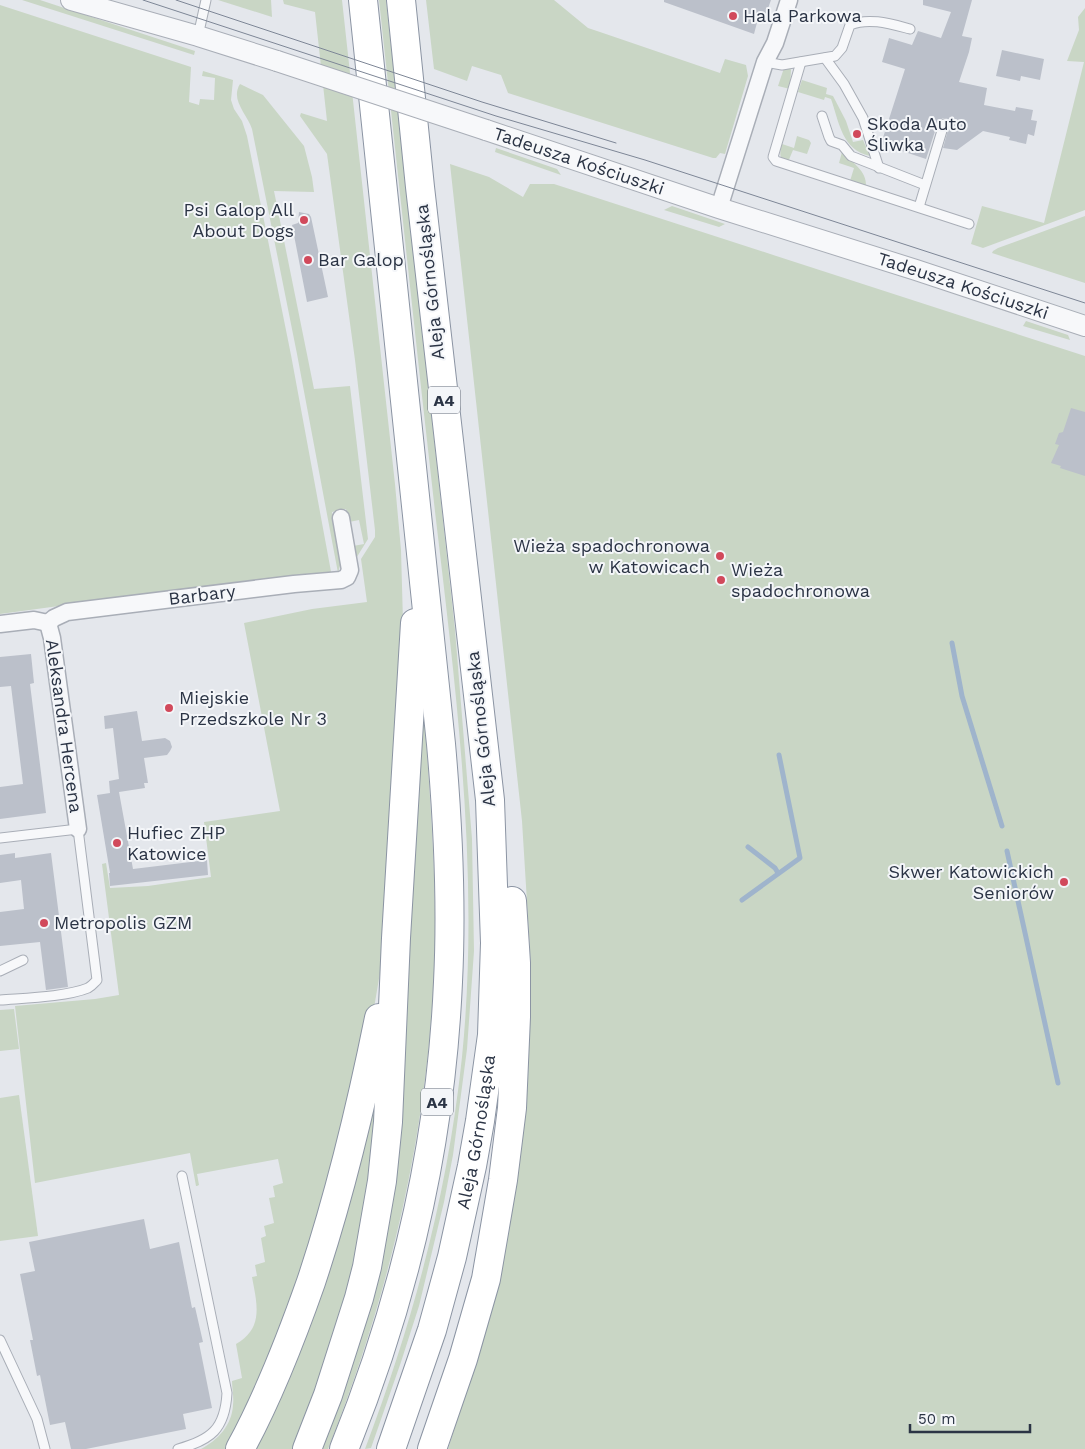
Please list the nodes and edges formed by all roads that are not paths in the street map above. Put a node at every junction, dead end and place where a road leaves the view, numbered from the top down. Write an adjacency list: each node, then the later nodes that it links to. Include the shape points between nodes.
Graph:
1 (71, 0): 7 (street, Tadeusza Kościuszki)
2 (206, 0): 7 (lane)
3 (363, 0): 20 (highway, A4)
4 (401, 0): 23 (highway, Aleja Górnośląska / A4)
5 (789, 0): 9 (street)
6 (910, 29): 8 (lane, via 884,22 856,22 850,25 839,52)
7 (198, 36): 16 (street, Tadeusza Kościuszki, bridge)
8 (825, 58): 10 (lane); 13 (lane, via 863,118)
9 (765, 62): 10 (lane, via 782,65); 16 (street)
10 (801, 62): 15 (lane, via 773,157 776,161)
11 (822, 116): 13 (lane, via 832,141 842,145 851,156)
12 (944, 124): 14 (lane)
13 (879, 168): 14 (lane)
14 (925, 185): 15 (lane)
15 (918, 207): 17 (lane)
16 (719, 208): 18 (street, Tadeusza Kościuszki)
17 (969, 224)
18 (1085, 326)
19 (341, 518): 21 (street, Barbary, via 350,570 345,579 67,612)
20 (420, 534): 26 (highway); 36 (highway, A4, via 446,808 450,918 446,1017 434,1125 414,1228 382,1345)
21 (48, 623): 22 (street, via 34,620); 24 (street, Aleksandra Hercena)
22 (0, 624)
23 (490, 800): 37 (highway, Aleja Górnośląska / A4, via 495,952 492,1036 480,1121 442,1297); 38 (highway, via 513,908 516,1016 512,1108 486,1279)
24 (78, 829): 25 (lane); 29 (lane, via 97,980 79,991)
25 (0, 838)
26 (396, 938): 34 (highway, via 367,1079 330,1225 292,1336); 35 (highway, via 388,1122 376,1222 359,1298)
27 (22, 960): 28 (lane)
28 (0, 971)
29 (0, 1000)
30 (182, 1176): 33 (lane, via 227,1394 226,1412 216,1429 201,1443)
31 (0, 1340): 32 (lane, via 37,1419)
32 (44, 1449)
33 (178, 1449)
34 (240, 1449)
35 (307, 1449)
36 (344, 1449)
37 (391, 1449)
38 (432, 1449)

